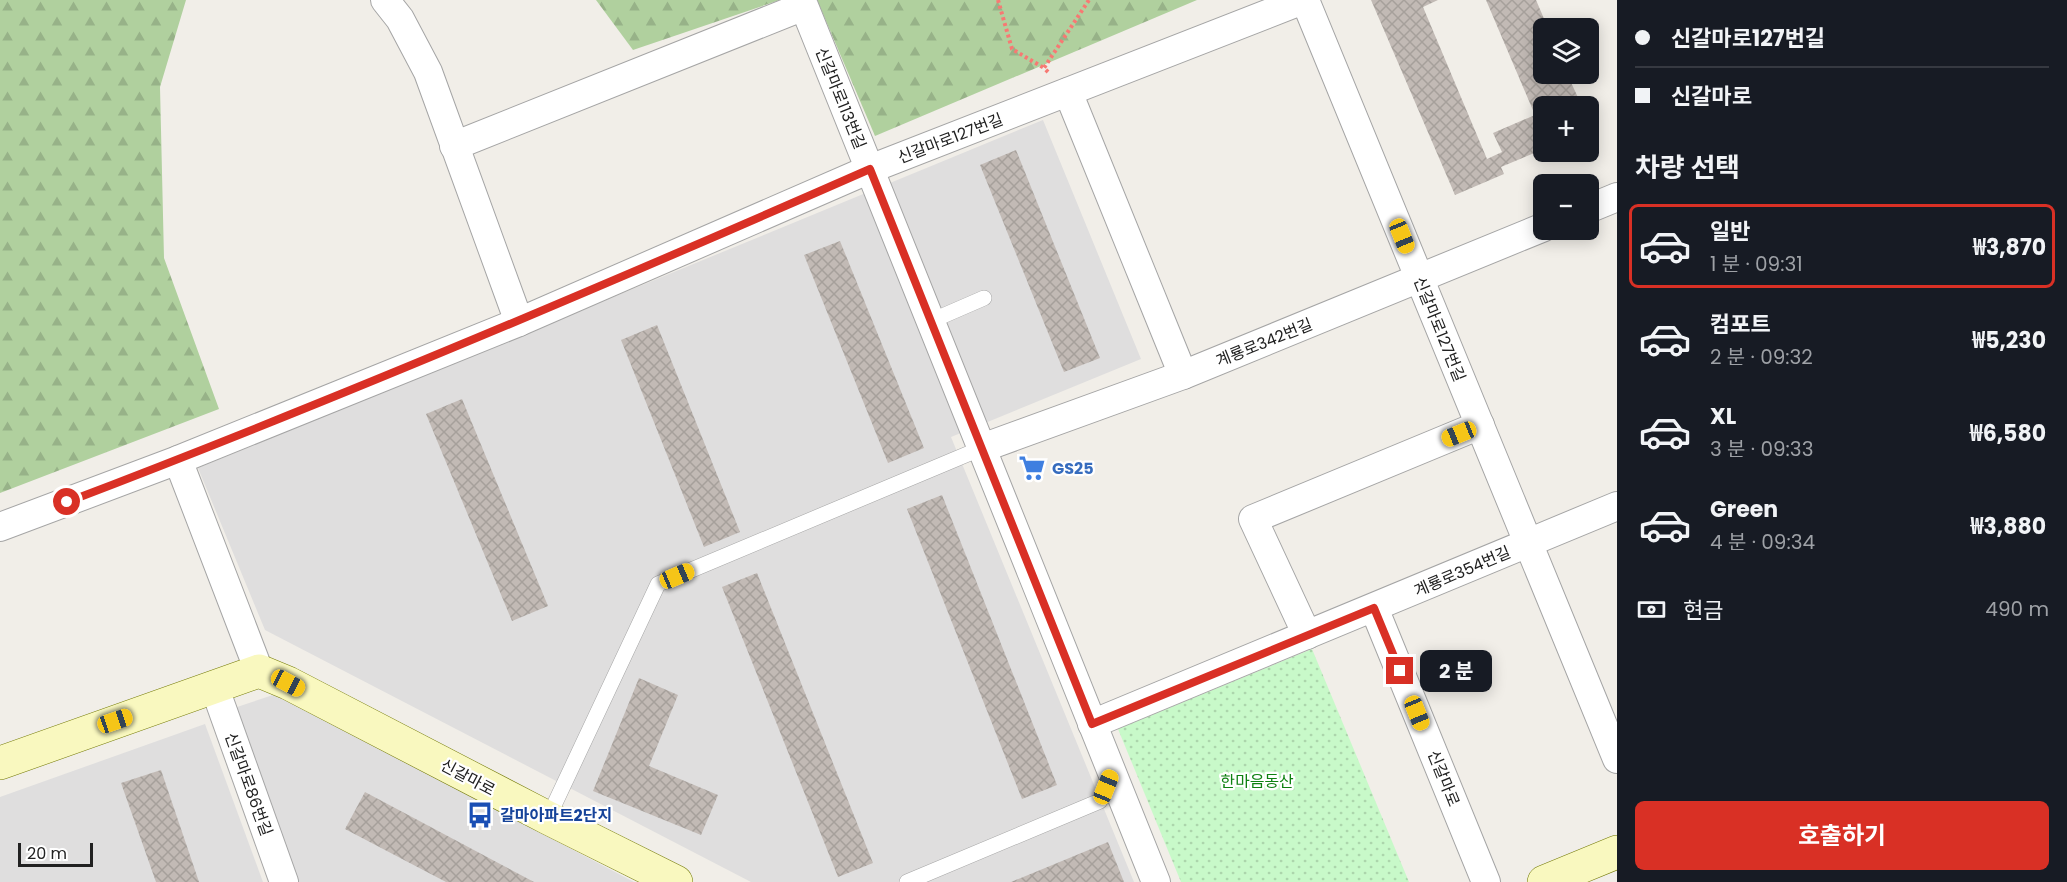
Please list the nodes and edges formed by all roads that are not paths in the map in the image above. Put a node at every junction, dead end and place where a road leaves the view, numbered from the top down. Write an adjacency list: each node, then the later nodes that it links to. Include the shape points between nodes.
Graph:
1 (385, 0): 4 (street, via 400,19 428,72)
2 (1304, 0): 3 (street, 신갈마로127번길); 7 (street, 신갈마로127번길)
3 (1068, 92): 5 (street, 신갈마로127번길); 11 (street)
4 (454, 146): 5 (street, 신갈마로113번길, via 804,6); 10 (street)
5 (870, 169): 9 (street, 신갈마로113번길); 10 (street, 신갈마로127번길)
6 (1533, 232): 7 (street, 계룡로342번길)
7 (1419, 278): 11 (street, 계룡로342번길); 12 (street, 신갈마로127번길)
8 (984, 298): 9 (lane)
9 (931, 321): 13 (street, 신갈마로113번길)
10 (519, 322): 14 (street, 신갈마로127번길)
11 (1183, 375): 13 (street, 계룡로342번길)
12 (1480, 425): 17 (street, 신갈마로127번길); 19 (street, via 1253,519)
13 (982, 448): 22 (street, 신갈마로113번길); 26 (lane, via 658,584)
14 (178, 460): 16 (street, 신갈마로127번길); 20 (street)
15 (1617, 506): 17 (street, 계룡로354번길)
16 (0, 527)
17 (1528, 543): 18 (street, 계룡로354번길); 23 (street, 신갈마로127번길)
18 (1374, 608): 19 (street, 계룡로354번길); 32 (street, 신갈마로)
19 (1307, 635): 22 (street, 계룡로354번길)
20 (260, 671): 21 (street); 26 (street, 신갈마로)
21 (214, 686): 24 (street); 28 (street, 신갈마로86번길)
22 (1092, 724): 25 (street, 신갈마로113번길)
23 (1617, 759)
24 (0, 763)
25 (1112, 772): 30 (lane, via 1100,801); 31 (street, 신갈마로113번길)
26 (548, 818): 29 (street, 신갈마로)
27 (1617, 852): 33 (street)
28 (284, 882)
29 (676, 882)
30 (907, 882)
31 (1156, 882)
32 (1486, 882)
33 (1544, 882)

